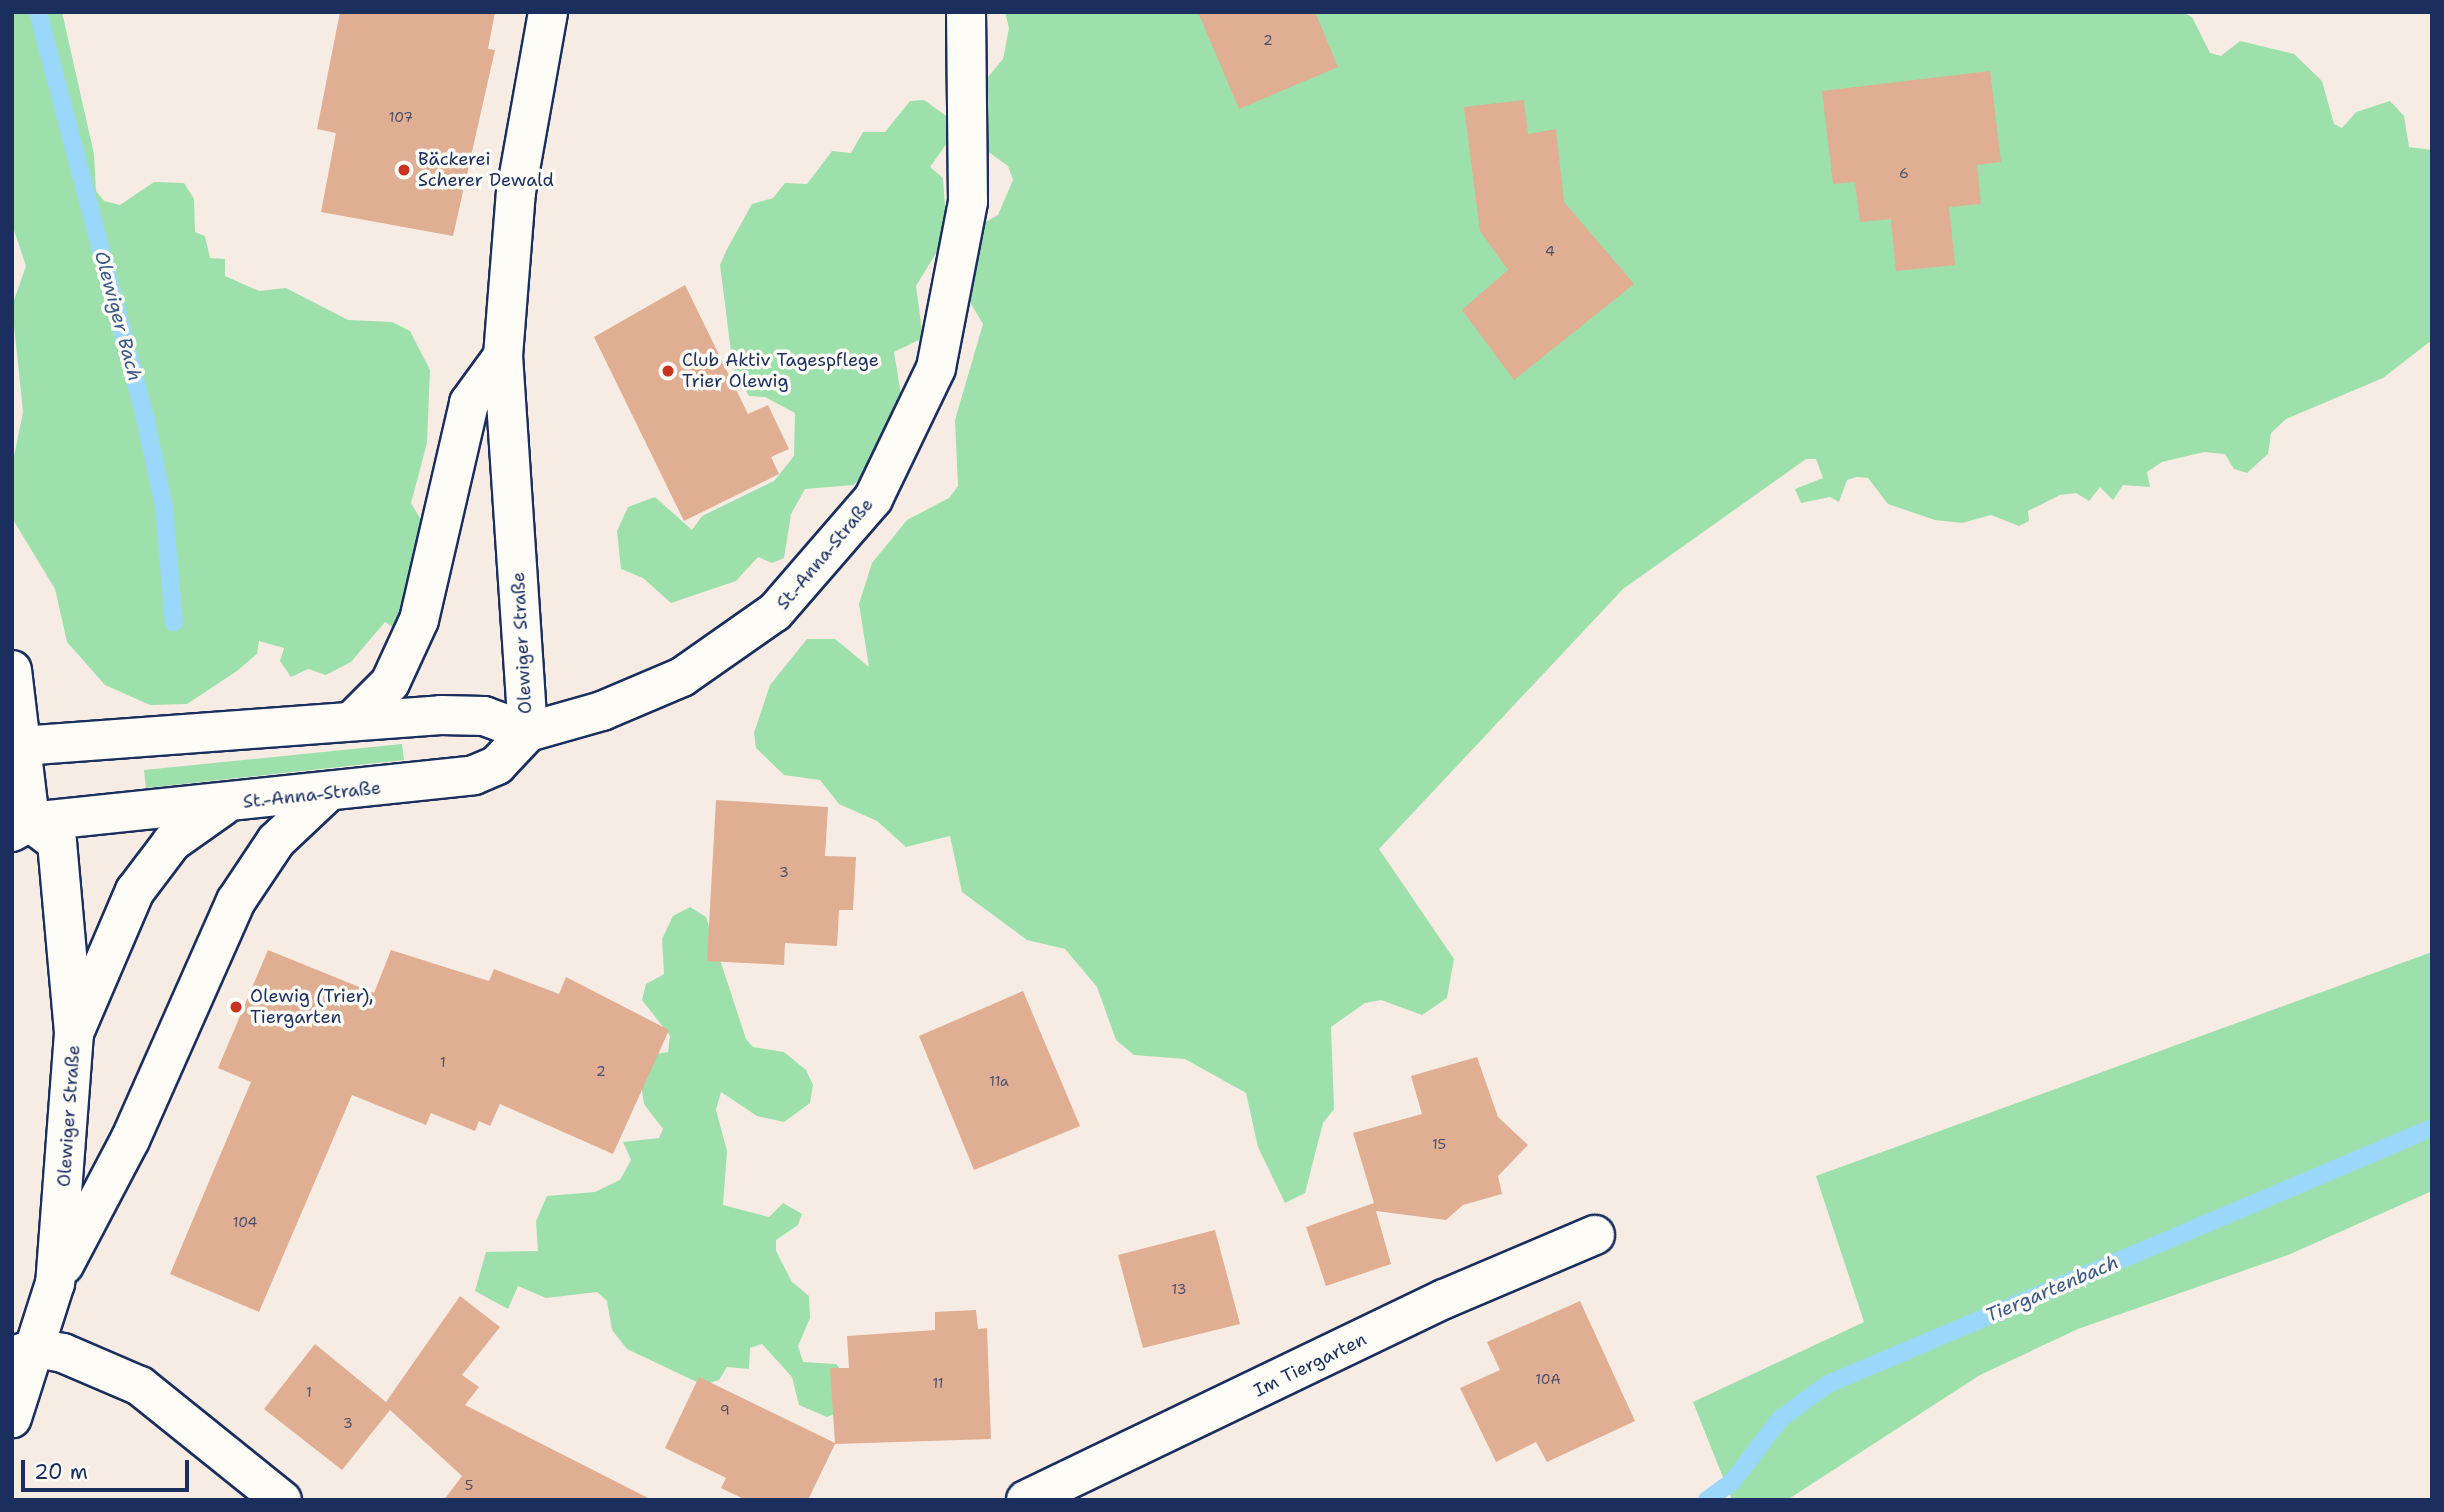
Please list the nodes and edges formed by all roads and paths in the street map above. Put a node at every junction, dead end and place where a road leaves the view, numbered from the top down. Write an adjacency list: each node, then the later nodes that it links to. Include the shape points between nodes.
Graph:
1 (548, 12): 3 (street, Olewiger Straße, via 516,192)
2 (966, 12): 6 (street, St.-Anna-Straße, via 968,202 955,287 936,368 873,499 775,612 730,646 643,695)
3 (503, 356): 5 (street, via 469,403 419,620 390,682); 6 (street, Olewiger Straße)
4 (12, 670): 7 (street)
5 (356, 717): 6 (street, Olewiger Straße, via 484,716); 7 (street, Olewiger Straße)
6 (528, 732): 8 (street, St.-Anna-Straße, via 497,765 474,775)
7 (21, 746): 10 (street)
8 (327, 793): 9 (street, St.-Anna-Straße); 13 (street, via 276,841 236,901 130,1140)
9 (225, 805): 10 (street, St.-Anna-Straße); 11 (street, via 172,842 135,891)
10 (21, 827): 11 (street, Olewiger Straße, via 57,842)
11 (74, 1033): 13 (street, Olewiger Straße)
12 (1595, 1235): 17 (street, Im Tiergarten, via 1444,1299)
13 (55, 1283): 14 (street, Olewiger Straße)
14 (24, 1352): 15 (street, Olewiger Straße); 16 (street, via 140,1387)
15 (12, 1418)
16 (282, 1500)
17 (1026, 1500)

